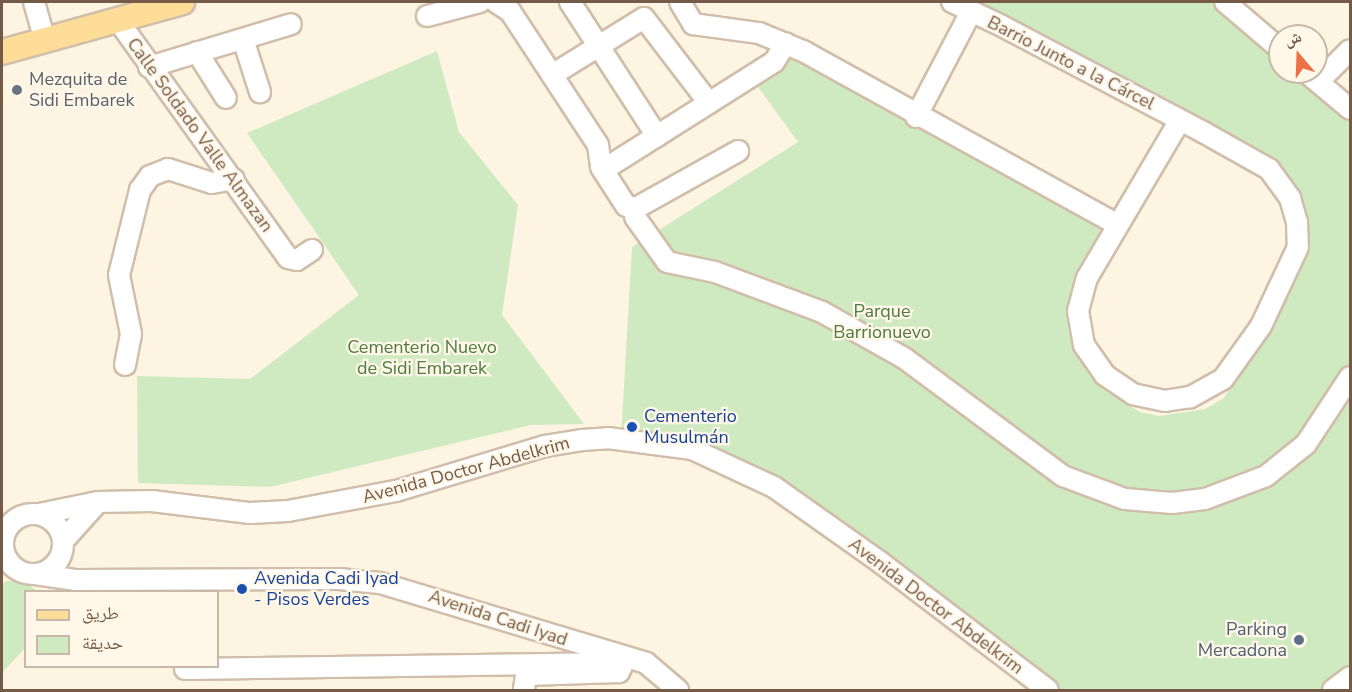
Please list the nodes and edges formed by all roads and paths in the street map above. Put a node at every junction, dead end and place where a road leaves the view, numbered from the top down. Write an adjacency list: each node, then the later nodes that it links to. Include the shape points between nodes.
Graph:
1 (34, 2): 14 (street)
2 (182, 2): 10 (main road)
3 (480, 2): 9 (street)
4 (496, 2): 22 (street, via 510,11)
5 (570, 2): 16 (street)
6 (680, 2): 15 (street, via 693,24 759,33)
7 (1225, 2): 13 (street)
8 (963, 6): 28 (street, Barrio Junto a la Cárcel); 29 (street, Barrio Junto a la Cárcel)
9 (427, 16)
10 (117, 19): 14 (main road); 21 (street, Calle Soldado Valle Almazan)
11 (291, 24): 12 (street)
12 (243, 39): 19 (street); 24 (street)
13 (1268, 39)
14 (45, 41): 18 (main road)
15 (786, 43): 26 (street, via 774,62); 28 (street)
16 (598, 44): 22 (street); 26 (street, via 639,19 648,19); 30 (street)
17 (1350, 50): 20 (street)
18 (2, 52)
19 (197, 52): 21 (street); 25 (street)
20 (1328, 66)
21 (149, 67): 33 (street, Calle Soldado Valle Almazan)
22 (552, 75): 32 (street, via 598,145)
23 (1320, 84): 27 (street)
24 (260, 92)
25 (226, 98)
26 (709, 104): 30 (street)
27 (1350, 109)
28 (916, 117): 35 (street)
29 (1180, 120): 35 (street, Barrio Junto a la Cárcel); 35 (street, Barrio Junto a la Cárcel, via 1269,169 1290,198 1298,228 1298,247 1261,326 1232,370 1202,393 1178,400 1144,398 1105,375 1089,356 1080,333 1080,300 1087,278)
30 (657, 136): 32 (street)
31 (738, 151): 32 (street, via 633,208 624,203)
32 (603, 171)
33 (234, 179): 36 (street, Calle Soldado Valle Almazan, via 288,258 297,260); 37 (street, via 212,183 168,170 146,180 119,275 131,334)
34 (635, 218): 38 (street, via 667,262 715,272 822,312 904,358 1062,476 1125,499 1172,503 1205,499 1266,476 1306,444)
35 (1118, 225)
36 (312, 250)
37 (124, 365)
38 (1350, 377)
39 (98, 502): 41 (street, Avenida Doctor Abdelkrim); 43 (street); 50 (street, Avenida Doctor Abdelkrim, via 152,501 249,513 288,511 396,491 573,441 608,438 692,449 774,487)
40 (2, 513): 41 (street, Avenida Doctor Abdelkrim)
41 (35, 514): 42 (street, via 7,529); 43 (street, via 56,524)
42 (2, 546): 44 (street, via 10,564)
43 (63, 546): 44 (street, via 53,567); 45 (street)
44 (35, 574): 45 (street, Avenida Cadi Iyad, via 75,580)
45 (91, 578): 49 (street, Avenida Cadi Iyad, via 339,579 380,583 646,663)
46 (185, 669): 48 (street, via 619,663 622,666 619,672 526,675)
47 (1350, 677): 51 (street)
48 (524, 690)
49 (678, 690)
50 (1048, 690)
51 (1333, 690)

